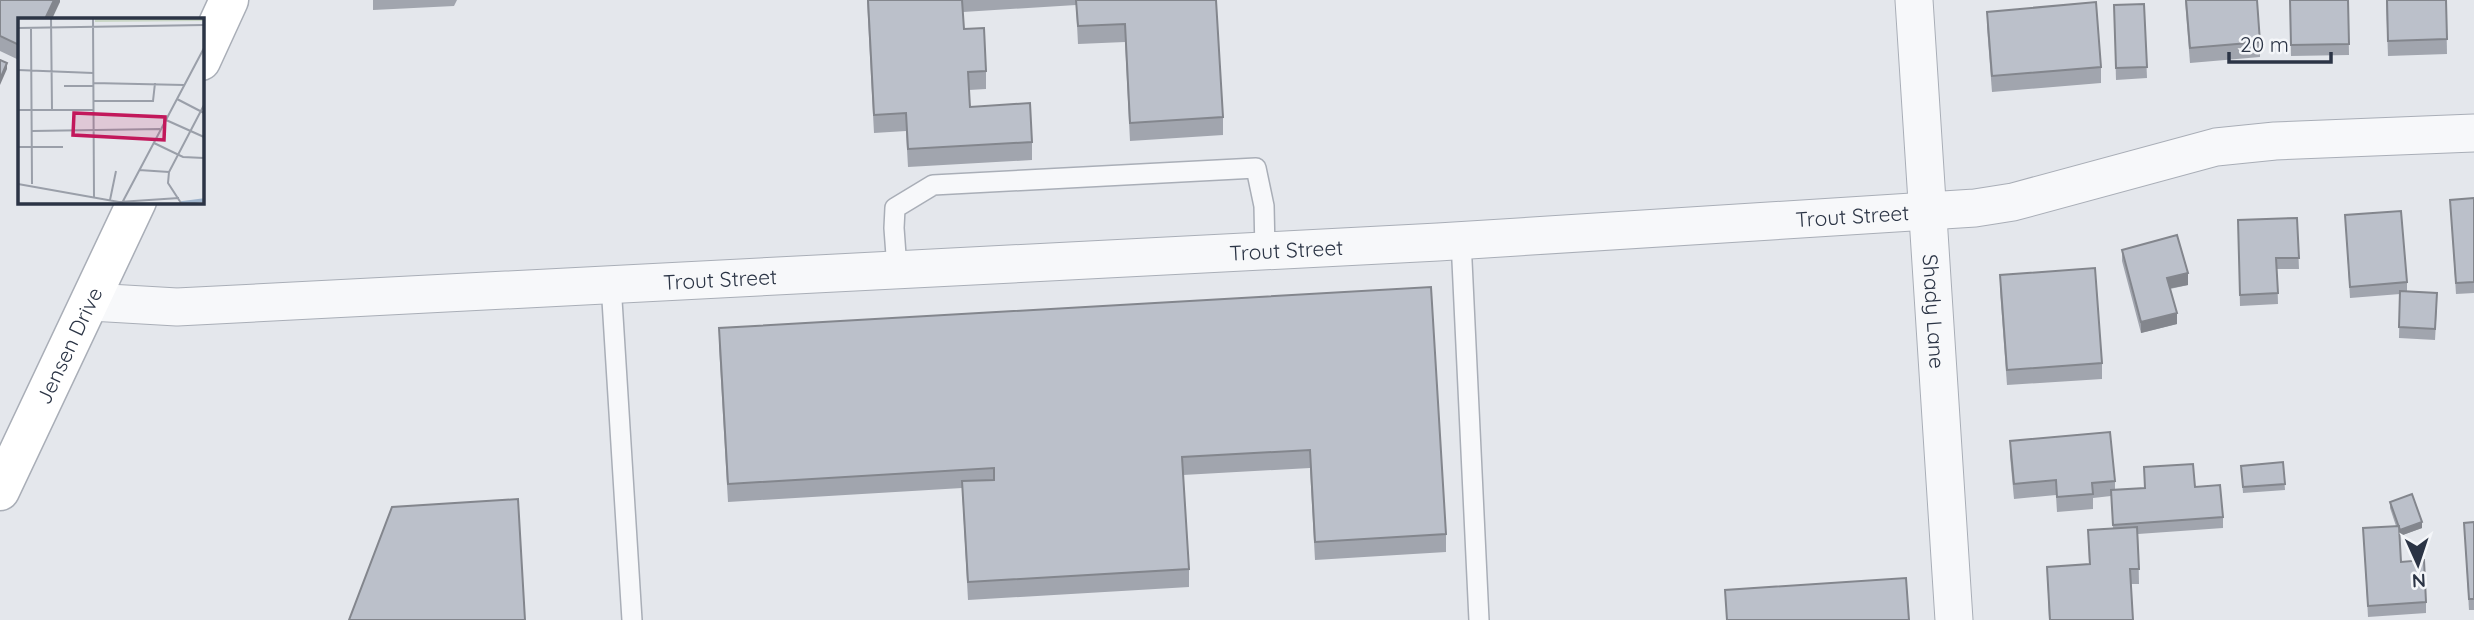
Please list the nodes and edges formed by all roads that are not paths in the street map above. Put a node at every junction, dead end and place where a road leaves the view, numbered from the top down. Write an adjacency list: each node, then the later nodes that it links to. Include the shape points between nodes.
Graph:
1 (229, 0): 3 (main road)
2 (1914, 0): 6 (street, Shady Lane)
3 (203, 57)
4 (2474, 133): 6 (street, Trout Street, via 2216,147 2013,202)
5 (136, 203): 11 (main road, Jensen Drive)
6 (1928, 210): 7 (street, Trout Street); 15 (street, Shady Lane)
7 (1461, 240): 8 (street, Trout Street); 14 (lane)
8 (1265, 251): 9 (street, Trout Street); 9 (lane, via 1264,206 1256,168 933,185 895,208)
9 (897, 269): 10 (street, Trout Street)
10 (611, 284): 11 (street, Trout Street, via 177,307); 13 (lane)
11 (91, 302): 12 (main road, Jensen Drive)
12 (0, 491)
13 (632, 620)
14 (1479, 620)
15 (1954, 620)

